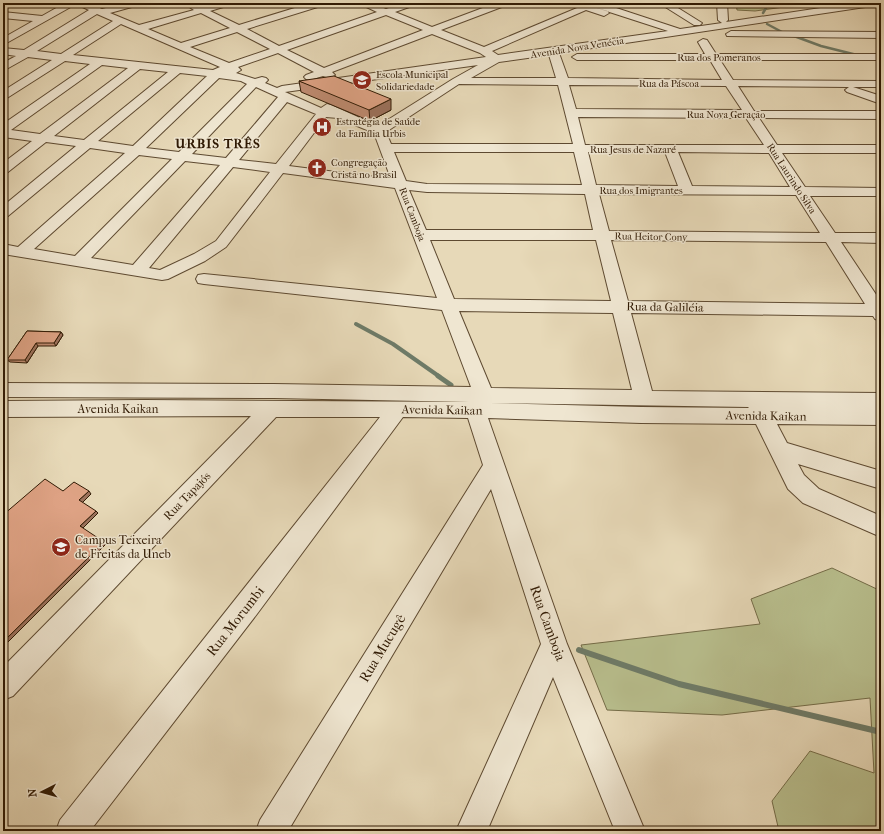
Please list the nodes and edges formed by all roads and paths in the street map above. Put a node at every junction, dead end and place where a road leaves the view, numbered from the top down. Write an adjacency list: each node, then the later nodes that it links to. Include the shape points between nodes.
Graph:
1 (72, 3): 23 (street)
2 (80, 3): 18 (street)
3 (136, 3): 18 (street)
4 (188, 3): 17 (street)
5 (227, 3): 17 (street)
6 (321, 3): 28 (street)
7 (363, 3): 19 (street)
8 (412, 3): 19 (street)
9 (504, 3): 30 (street)
10 (572, 3): 15 (street)
11 (664, 3): 26 (street)
12 (722, 3): 25 (street)
13 (842, 3): 25 (street, Avenida Nova Venécia)
14 (872, 3): 22 (street, Avenida Nova Venécia)
15 (590, 5): 29 (street); 31 (street); 41 (street)
16 (27, 6): 21 (street)
17 (202, 10): 27 (street); 28 (street)
18 (99, 11): 24 (street); 40 (street)
19 (386, 12): 30 (street); 37 (street)
20 (866, 14): 22 (street)
21 (5, 17): 23 (street)
22 (830, 17): 32 (street); 34 (street, Avenida Nova Venécia)
23 (42, 19): 35 (street)
24 (121, 20): 27 (street); 44 (street)
25 (723, 20): 26 (street, Avenida Nova Venécia)
26 (697, 23): 31 (street, Avenida Nova Venécia)
27 (139, 28): 36 (street)
28 (239, 28): 36 (street); 37 (street)
29 (654, 29): 31 (street, Avenida Nova Venécia); 38 (street, Avenida Nova Venécia)
30 (431, 30): 41 (street); 54 (street)
31 (668, 30): 34 (street, Avenida Nova Venécia); 38 (street, Avenida Nova Venécia)
32 (847, 34): 33 (street); 34 (street); 43 (street)
33 (881, 35)
34 (691, 36): 42 (street, Rua Laurindo Silva); 45 (street)
35 (3, 42)
36 (182, 46): 52 (street)
37 (278, 49): 52 (street); 54 (street)
38 (559, 50): 41 (street, Avenida Nova Venécia); 42 (street, Rua dos Pomeranos); 58 (street)
39 (3, 51): 40 (street)
40 (26, 54): 44 (street); 50 (street)
41 (489, 54): 55 (street, Avenida Nova Venécia); 56 (street)
42 (714, 57): 45 (street, Rua dos Pomeranos); 59 (street, Rua Laurindo Silva)
43 (876, 57): 45 (street, Rua dos Pomeranos); 49 (street)
44 (62, 58): 46 (street); 63 (street)
45 (752, 58): 48 (street)
46 (99, 62): 47 (street); 69 (street)
47 (137, 66): 51 (street); 71 (street)
48 (780, 67)
49 (881, 67)
50 (3, 68)
51 (176, 70): 52 (street); 72 (street)
52 (222, 70): 57 (street, via 234,76); 78 (street)
53 (795, 72): 60 (street)
54 (326, 74): 55 (street, Avenida Nova Venécia); 57 (street, Avenida Nova Venécia)
55 (352, 75): 62 (street, Avenida Nova Venécia)
56 (457, 80): 58 (street, Rua da Páscoa); 70 (street)
57 (262, 82): 62 (street); 62 (street); 79 (street)
58 (563, 82): 59 (street, Rua da Páscoa); 66 (street)
59 (731, 83): 60 (street, Rua da Páscoa); 67 (street, Rua Laurindo Silva)
60 (831, 84): 61 (street, Rua da Páscoa); 64 (street)
61 (881, 84)
62 (284, 93): 65 (street); 80 (street)
63 (3, 96)
64 (881, 100)
65 (325, 111): 70 (street); 82 (street)
66 (570, 113): 67 (street, Rua Nova Geração); 74 (street)
67 (752, 114): 68 (street, Rua Nova Geração); 76 (street, Rua Laurindo Silva)
68 (881, 115)
69 (3, 131): 71 (street, Rua dos Imigrantes)
70 (379, 131): 73 (street, Rua Camboja)
71 (44, 138): 72 (street, Rua dos Imigrantes); 81 (street)
72 (89, 143): 78 (street, Rua dos Imigrantes); 88 (street)
73 (385, 148): 74 (street, Rua Jesus de Nazaré); 83 (street, Rua Camboja)
74 (580, 149): 75 (street, Rua Jesus de Nazaré); 84 (street)
75 (670, 149): 76 (street, Rua Jesus de Nazaré); 85 (street)
76 (773, 149): 77 (street, Rua Jesus de Nazaré); 86 (street, Rua Laurindo Silva)
77 (881, 149)
78 (136, 150): 79 (street, Rua dos Imigrantes); 94 (street)
79 (182, 156): 80 (street, Rua dos Imigrantes); 95 (street)
80 (230, 163): 82 (street, Rua dos Imigrantes); 96 (street)
81 (3, 169)
82 (279, 169): 83 (street, Rua dos Imigrantes); 96 (street, via 221,244 204,256 162,275)
83 (401, 184): 84 (street, Rua dos Imigrantes, via 427,188); 89 (street, Rua Camboja)
84 (590, 190): 85 (street, Rua dos Imigrantes); 90 (street)
85 (687, 190): 86 (street, Rua dos Imigrantes)
86 (800, 192): 87 (street, Rua dos Imigrantes); 91 (street, Rua Laurindo Silva)
87 (881, 192)
88 (3, 213)
89 (421, 235): 90 (street, Rua Heitor Cony); 98 (street, Rua Camboja)
90 (602, 235): 91 (street, Rua Heitor Cony); 99 (street)
91 (831, 238): 92 (street, Rua Heitor Cony); 100 (street, Rua Laurindo Silva)
92 (881, 238)
93 (3, 249): 94 (street)
94 (21, 252): 95 (street)
95 (79, 261): 96 (street)
96 (137, 271)
97 (204, 279): 98 (street, Rua da Galiléia)
98 (450, 305): 99 (street, Rua da Galiléia); 104 (street, Rua Camboja)
99 (620, 306): 100 (street, Rua da Galiléia); 102 (street)
100 (880, 312)
101 (3, 390): 104 (street, Avenida Kaikan, via 274,391)
102 (644, 398): 104 (street, Avenida Kaikan); 105 (street, Avenida Kaikan)
103 (881, 401): 105 (street, Avenida Kaikan)
104 (479, 402): 105 (street, Avenida Kaikan, via 642,415); 108 (street, Avenida Kaikan); 111 (street, Rua Camboja)
105 (759, 408): 109 (street, Avenida Kaikan); 110 (street)
106 (3, 409): 107 (street, Avenida Kaikan)
107 (271, 409): 108 (street, Avenida Kaikan); 115 (street, Rua Tapajós)
108 (397, 410): 116 (street, Rua Morumbi)
109 (881, 417)
110 (780, 450): 112 (street); 113 (street, via 796,482 812,496)
111 (494, 465): 114 (street, Rua Camboja); 117 (street, Rua Mucugê)
112 (881, 480)
113 (881, 527)
114 (554, 645): 118 (street); 119 (street, Rua Camboja)
115 (3, 686)
116 (71, 831)
117 (271, 831)
118 (471, 831)
119 (630, 831)

